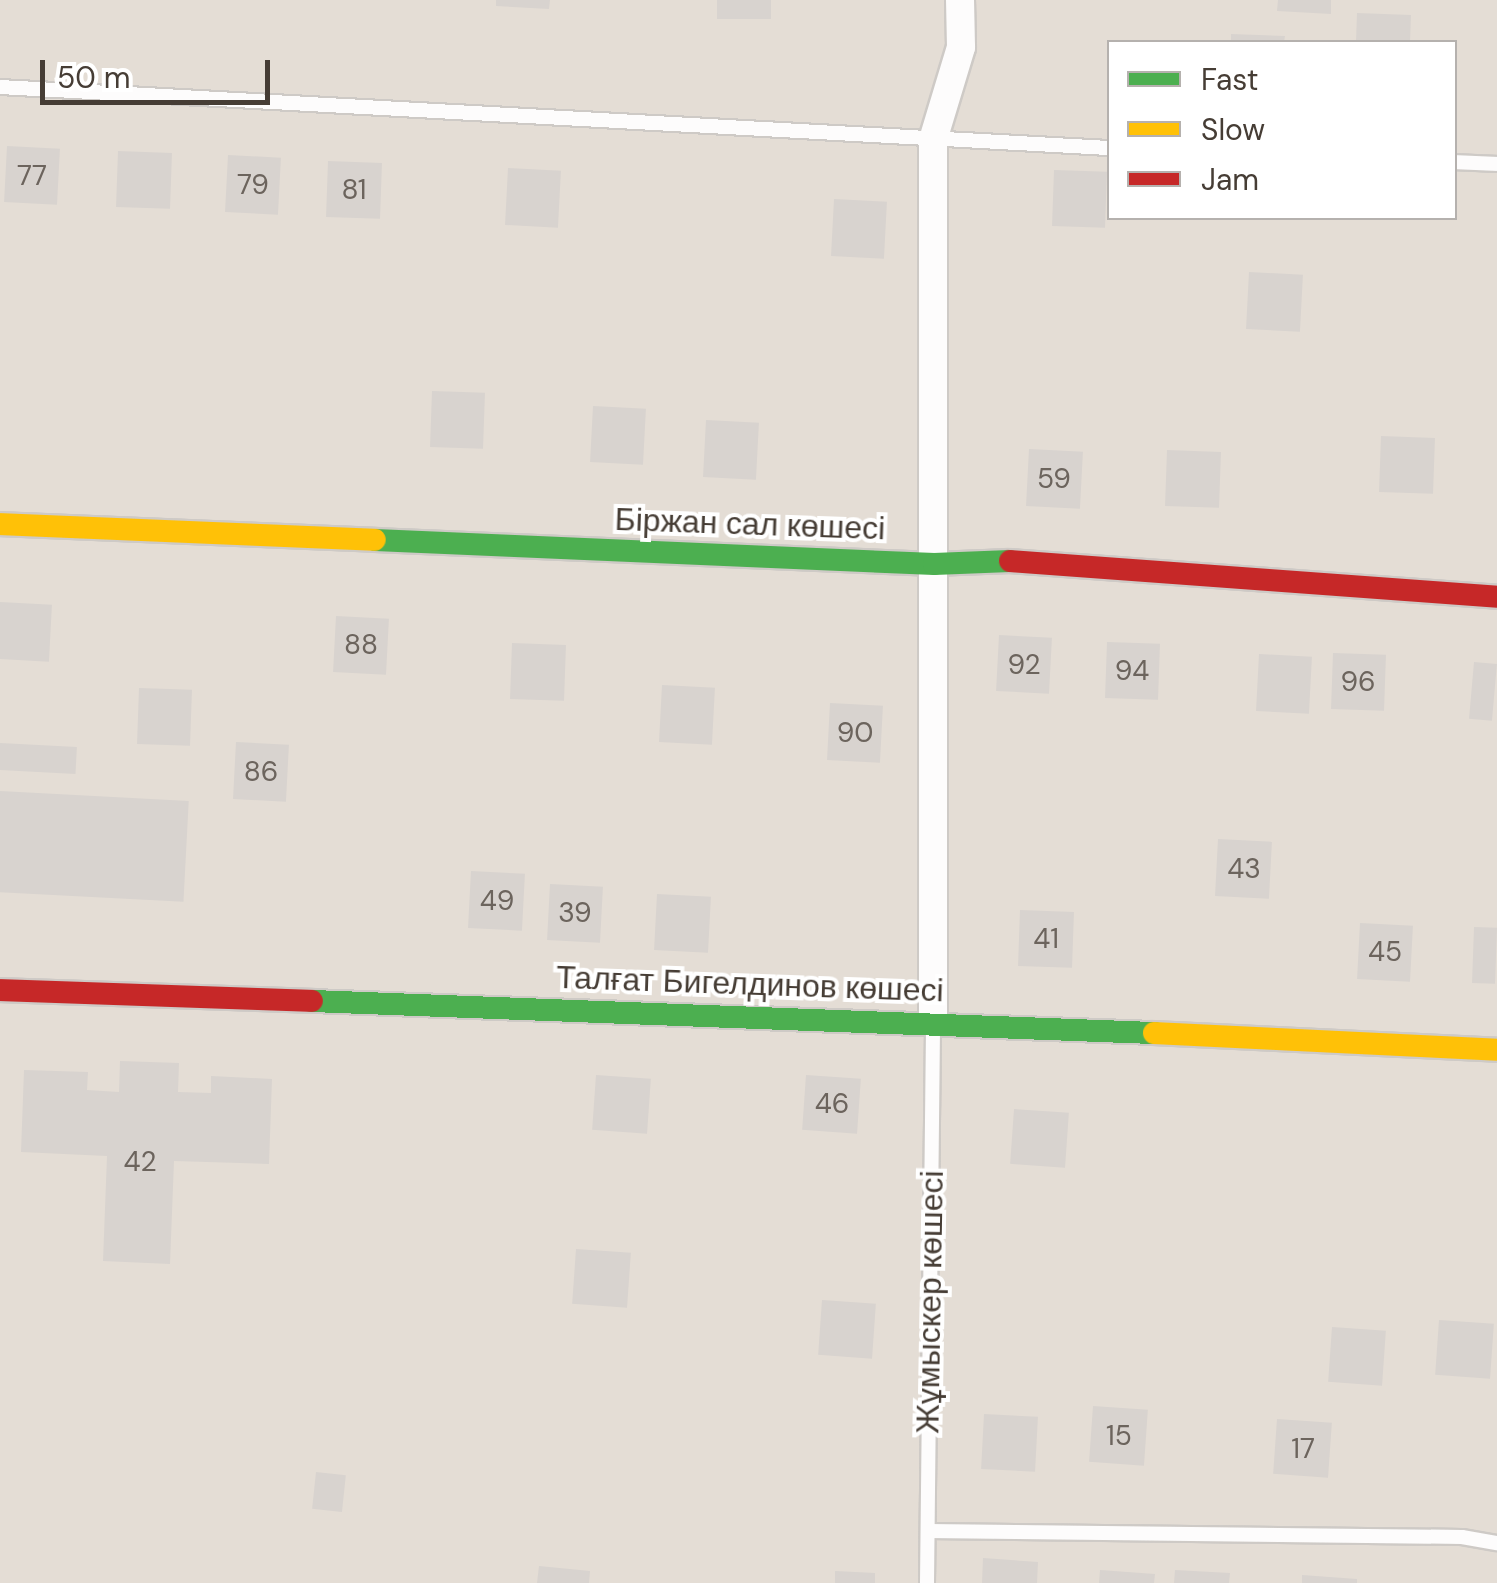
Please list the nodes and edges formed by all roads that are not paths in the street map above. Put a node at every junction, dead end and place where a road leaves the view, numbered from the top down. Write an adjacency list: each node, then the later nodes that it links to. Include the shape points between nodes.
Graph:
1 (960, 0): 3 (street, via 961,47)
2 (0, 87): 3 (lane)
3 (932, 140): 4 (lane); 8 (street)
4 (1107, 148)
5 (1457, 162): 6 (lane)
6 (1497, 164)
7 (0, 524): 8 (street, Біржан сал көшесі)
8 (934, 564): 9 (street, Біржан сал көшесі, via 1024,561); 11 (street)
9 (1497, 597)
10 (0, 990): 11 (street, Талғат Бигелдинов көшесі)
11 (933, 1022): 12 (street, Талғат Бигелдинов көшесі); 13 (lane, Жұмыскер көшесі)
12 (1497, 1050)
13 (928, 1531): 14 (lane, via 1462,1537); 15 (lane, Жұмыскер көшесі)
14 (1497, 1543)
15 (927, 1583)

